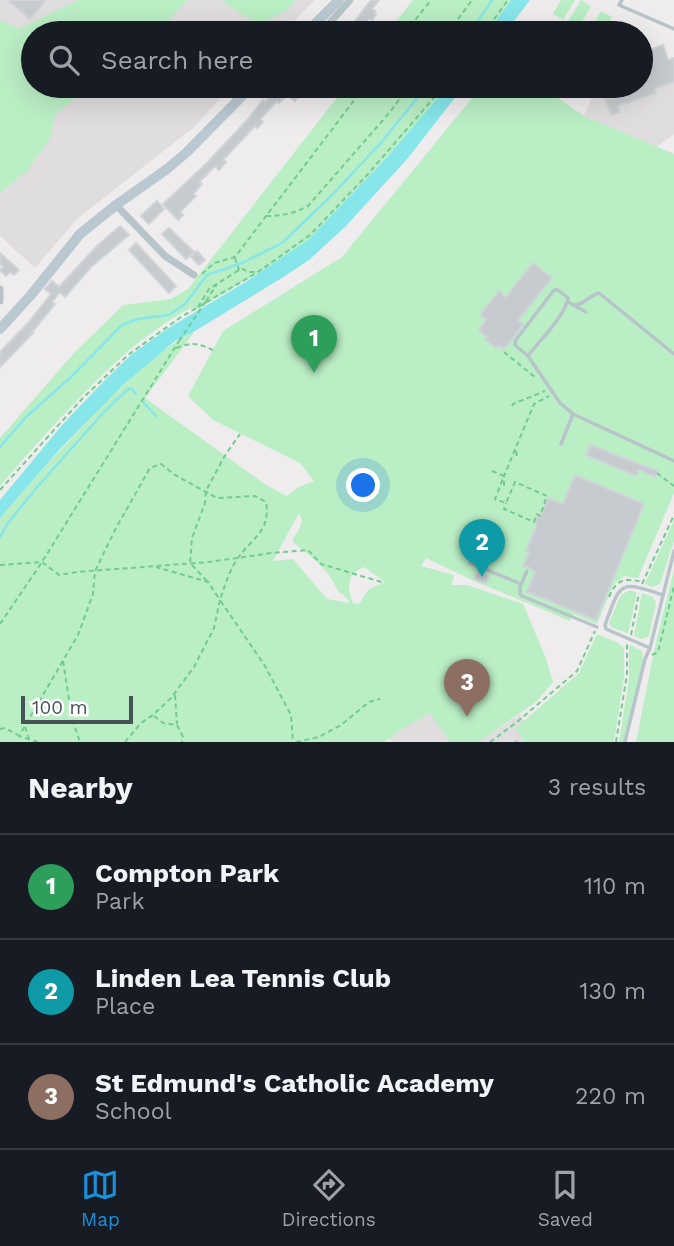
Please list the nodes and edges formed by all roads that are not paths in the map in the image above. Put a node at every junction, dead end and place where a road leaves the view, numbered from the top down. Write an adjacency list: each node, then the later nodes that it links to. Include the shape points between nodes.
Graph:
1 (339, 0): 4 (main road)
2 (350, 0): 5 (street)
3 (621, 0): 6 (lane, via 618,5)
4 (318, 21)
5 (332, 21)
6 (674, 29)
7 (240, 98): 8 (main road, via 187,152)
8 (116, 205): 9 (street, via 165,256); 15 (main road, via 80,234)
9 (194, 275)
10 (0, 289): 11 (street)
11 (0, 300)
12 (568, 302): 13 (lane); 17 (lane); 17 (lane, via 554,290 515,341)
13 (575, 305): 14 (lane); 16 (lane, via 599,293)
14 (586, 312)
15 (0, 329)
16 (674, 354)
17 (528, 356): 18 (lane, via 560,403)
18 (573, 414): 19 (lane); 20 (lane)
19 (561, 444)
20 (674, 461)
21 (674, 551): 25 (lane)
22 (470, 563): 24 (lane)
23 (527, 571): 24 (lane)
24 (521, 584): 26 (lane, via 522,596)
25 (663, 595): 27 (lane); 27 (lane, via 636,586 623,588 604,625)
26 (597, 627)
27 (650, 648): 28 (lane)
28 (625, 742)

